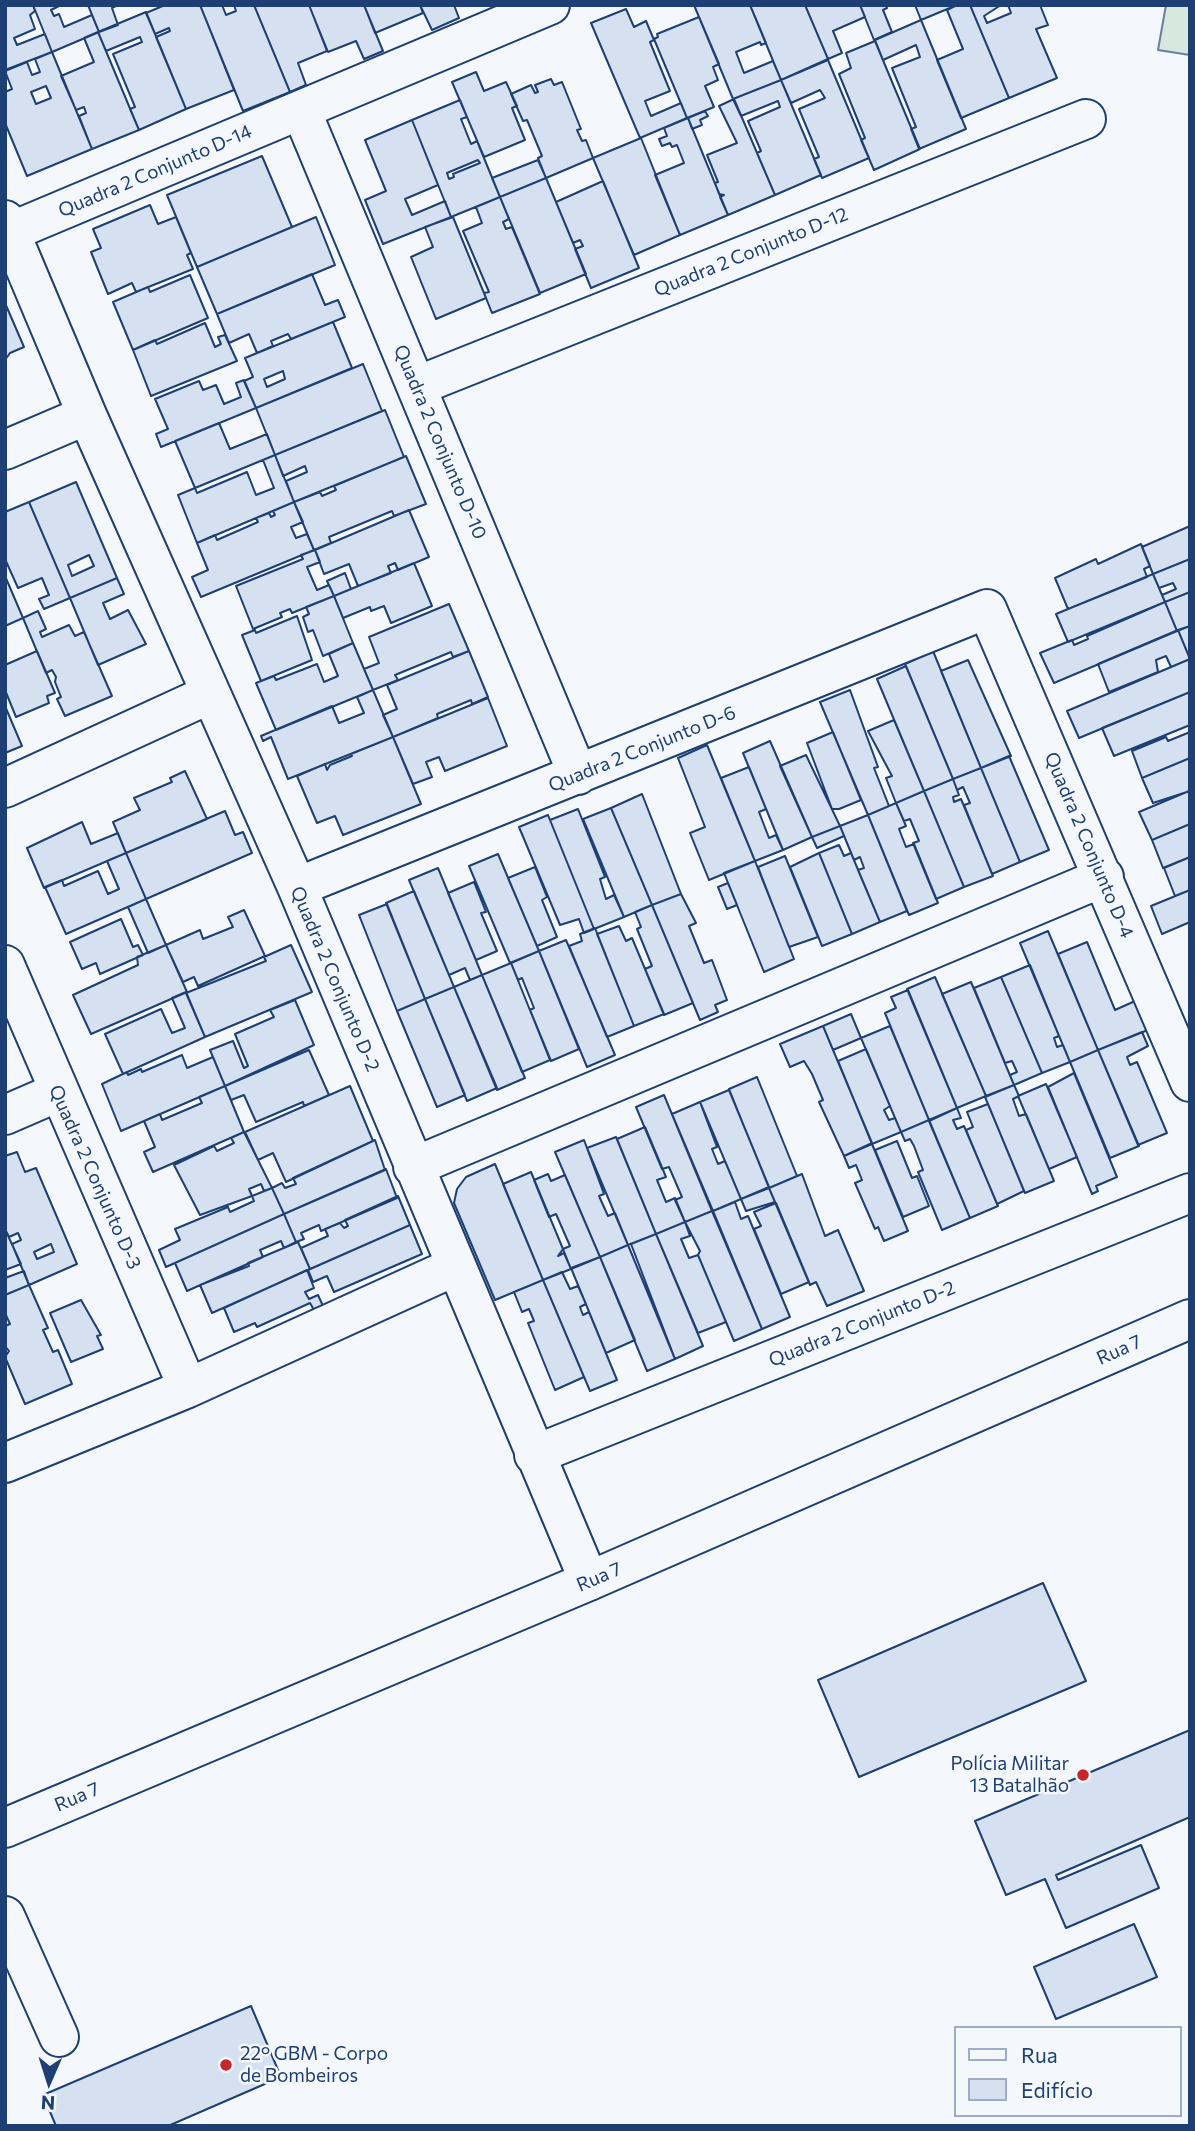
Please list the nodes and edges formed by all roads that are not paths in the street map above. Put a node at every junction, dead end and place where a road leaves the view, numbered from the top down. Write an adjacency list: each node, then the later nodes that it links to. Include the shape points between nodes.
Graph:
1 (550, 5): 2 (street, Quadra 2 Conjunto D-14)
2 (301, 110): 4 (street, Quadra 2 Conjunto D-14); 5 (street, Quadra 2 Conjunto D-10)
3 (1086, 119): 5 (street, Quadra 2 Conjunto D-12)
4 (8, 226): 6 (street)
5 (417, 386): 10 (street, Quadra 2 Conjunto D-10)
6 (87, 415): 7 (street); 9 (street)
7 (5, 450)
8 (987, 609): 10 (street, Quadra 2 Conjunto D-6); 12 (street, Quadra 2 Conjunto D-4)
9 (210, 694): 11 (street); 13 (street, Quadra 2 Conjunto D-2)
10 (578, 775): 13 (street, Quadra 2 Conjunto D-6)
11 (5, 788)
12 (1104, 877): 15 (street, Quadra 2 Conjunto D-4); 18 (street)
13 (297, 887): 18 (street, Quadra 2 Conjunto D-2)
14 (5, 965): 16 (street, Quadra 2 Conjunto D-3)
15 (1190, 1082)
16 (58, 1092): 17 (street); 22 (street, Quadra 2 Conjunto D-3)
17 (5, 1115)
18 (413, 1167): 20 (street, Quadra 2 Conjunto D-2)
19 (1190, 1193): 23 (street, Quadra 2 Conjunto D-2)
20 (456, 1266): 22 (street); 23 (street, Quadra 2 Conjunto D-2)
21 (1190, 1319): 25 (street, Rua 7)
22 (188, 1388): 24 (street)
23 (534, 1455): 25 (street, Quadra 2 Conjunto D-2)
24 (5, 1463)
25 (589, 1581): 26 (street, Rua 7)
26 (5, 1828)
27 (5, 1916): 28 (street)
28 (60, 2037)

